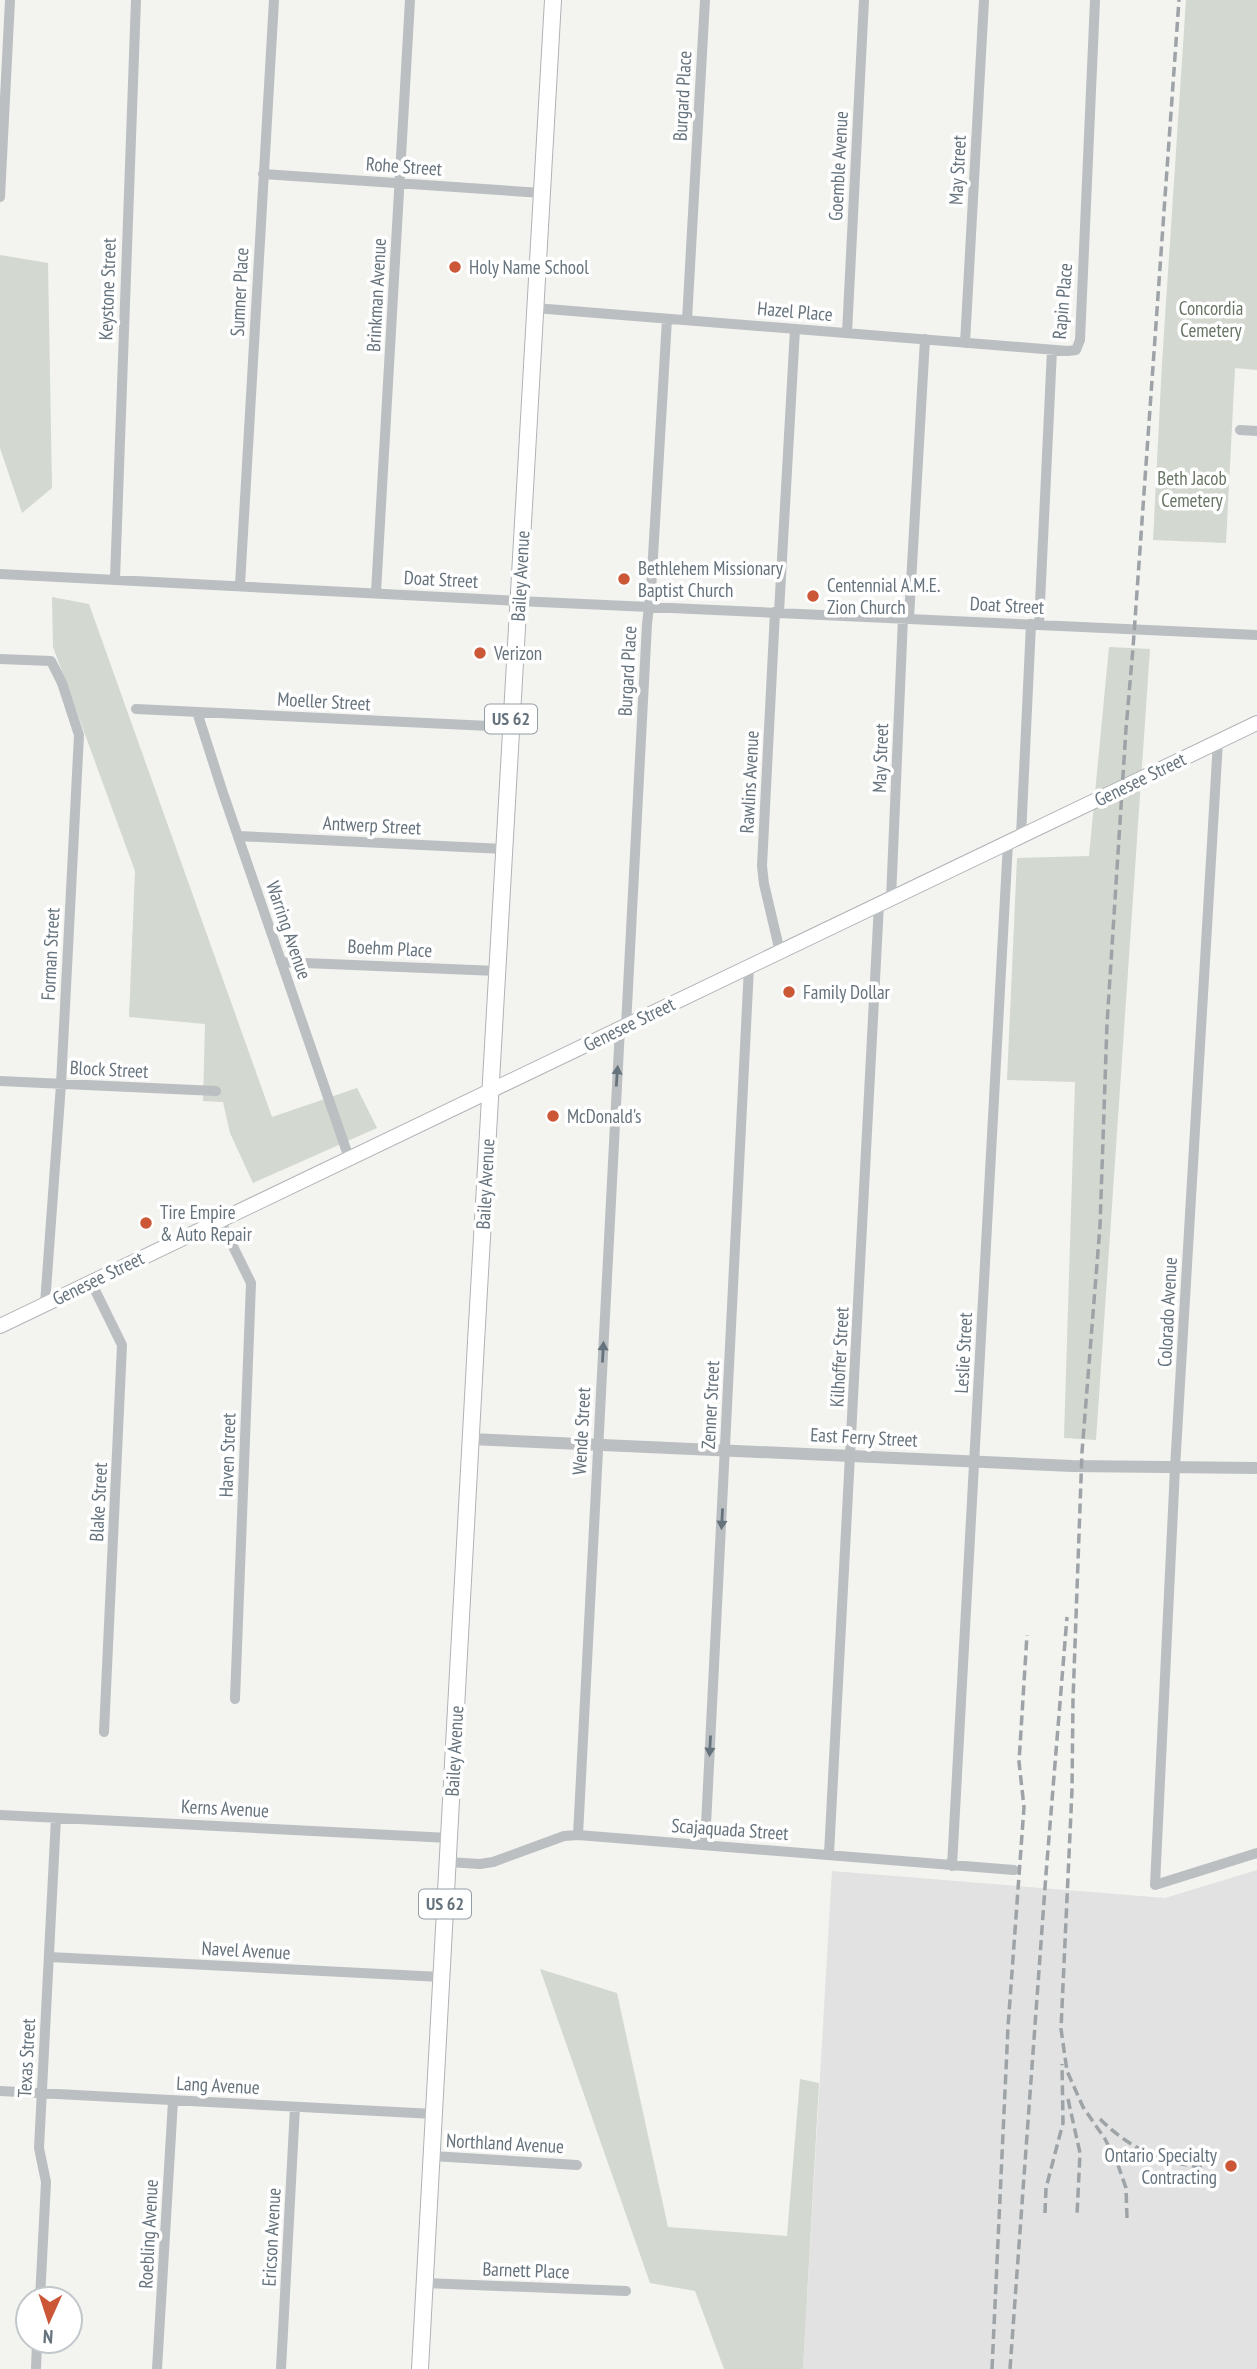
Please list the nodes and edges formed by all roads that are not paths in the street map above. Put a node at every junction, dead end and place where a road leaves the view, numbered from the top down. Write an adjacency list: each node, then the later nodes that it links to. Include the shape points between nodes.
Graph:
1 (10, 0): 13 (street)
2 (135, 0): 25 (street, Keystone Street)
3 (274, 0): 10 (street, Sumner Place)
4 (410, 0): 11 (street, Brinkman Avenue)
5 (553, 0): 12 (main road, Bailey Avenue / US 62)
6 (705, 0): 16 (street, Burgard Place)
7 (864, 0): 18 (street, Goemble Avenue)
8 (984, 0): 20 (street, May Street)
9 (1095, 0): 21 (street, Rapin Place, via 1080,340 1073,351)
10 (264, 174): 11 (street, Rohe Street); 26 (street, Sumner Place)
11 (400, 183): 12 (street, Rohe Street); 27 (street, Brinkman Avenue)
12 (542, 193): 14 (main road, Bailey Avenue / US 62)
13 (0, 197)
14 (535, 308): 15 (street, Hazel Place); 28 (main road, Bailey Avenue / US 62)
15 (667, 319): 16 (street, Hazel Place); 29 (street, Burgard Place)
16 (687, 320): 17 (street, Hazel Place)
17 (795, 329): 18 (street, Hazel Place); 30 (street)
18 (847, 333): 19 (street, Hazel Place)
19 (925, 340): 20 (street, Hazel Place); 31 (street, May Street)
20 (965, 343): 21 (street, Hazel Place)
21 (1052, 350): 32 (street, Rapin Place)
22 (1240, 430): 23 (street)
23 (1257, 430)
24 (0, 574): 25 (street, Doat Street)
25 (115, 579): 26 (street, Doat Street)
26 (240, 585): 27 (street, Doat Street)
27 (376, 592): 28 (street, Doat Street)
28 (518, 601): 29 (street, Doat Street); 38 (main road, Bailey Avenue / US 62)
29 (649, 606): 30 (street, Doat Street); 48 (street, Burgard Place)
30 (777, 612): 31 (street, Doat Street); 44 (street, Rawlins Avenue, via 762,866)
31 (906, 618): 32 (street, Doat Street); 43 (street, May Street)
32 (1035, 624): 33 (street, Doat Street); 41 (street, Rapin Place)
33 (1257, 635)
34 (0, 659): 50 (street, Forman Street, via 51,661 79,735)
35 (136, 709): 36 (street, Moeller Street)
36 (197, 712): 38 (street, Moeller Street); 40 (street, Warring Avenue)
37 (1257, 723): 39 (main road, Genesee Street)
38 (511, 727): 42 (main road, Bailey Avenue / US 62)
39 (1218, 741): 41 (main road, Genesee Street); 63 (street, Colorado Avenue)
40 (238, 836): 42 (street, Antwerp Street); 45 (street, Warring Avenue)
41 (1014, 840): 43 (main road, Genesee Street); 62 (street, Leslie Street)
42 (504, 849): 47 (main road, Bailey Avenue / US 62)
43 (885, 902): 44 (main road, Genesee Street); 61 (street, Kilhoffer Street)
44 (780, 952): 46 (main road, Genesee Street)
45 (281, 962): 47 (street, Boehm Place); 53 (street, Warring Avenue)
46 (749, 967): 48 (main road, Genesee Street); 60 (street, Zenner Street)
47 (497, 971): 51 (main road, Bailey Avenue / US 62)
48 (623, 1027): 51 (main road, Genesee Street); 59 (street, Wende Street, one-way to 48)
49 (0, 1081): 50 (street, Block Street)
50 (61, 1084): 52 (street, Block Street); 56 (street, Forman Street)
51 (490, 1090): 53 (main road, Genesee Street); 58 (main road, Bailey Avenue / US 62)
52 (216, 1091)
53 (349, 1158): 54 (main road, Genesee Street)
54 (220, 1220): 55 (main road, Genesee Street); 65 (street, Haven Street, via 251,1283)
55 (91, 1282): 56 (main road, Genesee Street); 66 (street, Blake Street, via 122,1345)
56 (45, 1304): 57 (main road, Genesee Street)
57 (0, 1325)
58 (470, 1439): 59 (street, East Ferry Street); 70 (main road, Bailey Avenue / US 62)
59 (598, 1444): 60 (street, East Ferry Street); 69 (street, Wende Street)
60 (725, 1450): 61 (street, East Ferry Street); 71 (street, Zenner Street, one-way to 71)
61 (851, 1456): 62 (street, East Ferry Street); 73 (street, Kilhoffer Street)
62 (975, 1462): 63 (street, East Ferry Street); 75 (street, Leslie Street)
63 (1175, 1468): 64 (street, East Ferry Street); 72 (street, Colorado Avenue, via 1155,1885)
64 (1257, 1468)
65 (235, 1699)
66 (104, 1732)
67 (0, 1815): 68 (street, Kerns Avenue)
68 (56, 1818): 70 (street, Kerns Avenue); 77 (street, Texas Street)
69 (578, 1835): 71 (street, Scajaquada Street); 74 (street, Scajaquada Street, via 493,1862)
70 (449, 1838): 74 (main road, Bailey Avenue / US 62)
71 (705, 1845): 73 (street, Scajaquada Street)
72 (1257, 1853)
73 (829, 1854): 75 (street, Scajaquada Street)
74 (448, 1862): 78 (main road, Bailey Avenue / US 62)
75 (952, 1866): 76 (street, Scajaquada Street)
76 (1014, 1870)
77 (49, 1957): 78 (street, Navel Avenue); 80 (street, Texas Street)
78 (441, 1977): 83 (main road, Bailey Avenue / US 62)
79 (0, 2091): 80 (street, Lang Avenue)
80 (42, 2093): 81 (street, Lang Avenue); 87 (street, Texas Street, via 39,2148 46,2182)
81 (173, 2101): 82 (street, Lang Avenue); 89 (street, Roebling Avenue)
82 (295, 2106): 83 (street, Lang Avenue); 90 (street, Ericson Avenue)
83 (434, 2114): 84 (main road, Bailey Avenue / US 62)
84 (432, 2157): 85 (street, Northland Avenue); 86 (main road, Bailey Avenue / US 62)
85 (577, 2165)
86 (425, 2283): 88 (street, Barnett Place); 91 (main road, Bailey Avenue / US 62)
87 (41, 2285)
88 (626, 2291)
89 (157, 2369)
90 (281, 2369)
91 (420, 2369)

